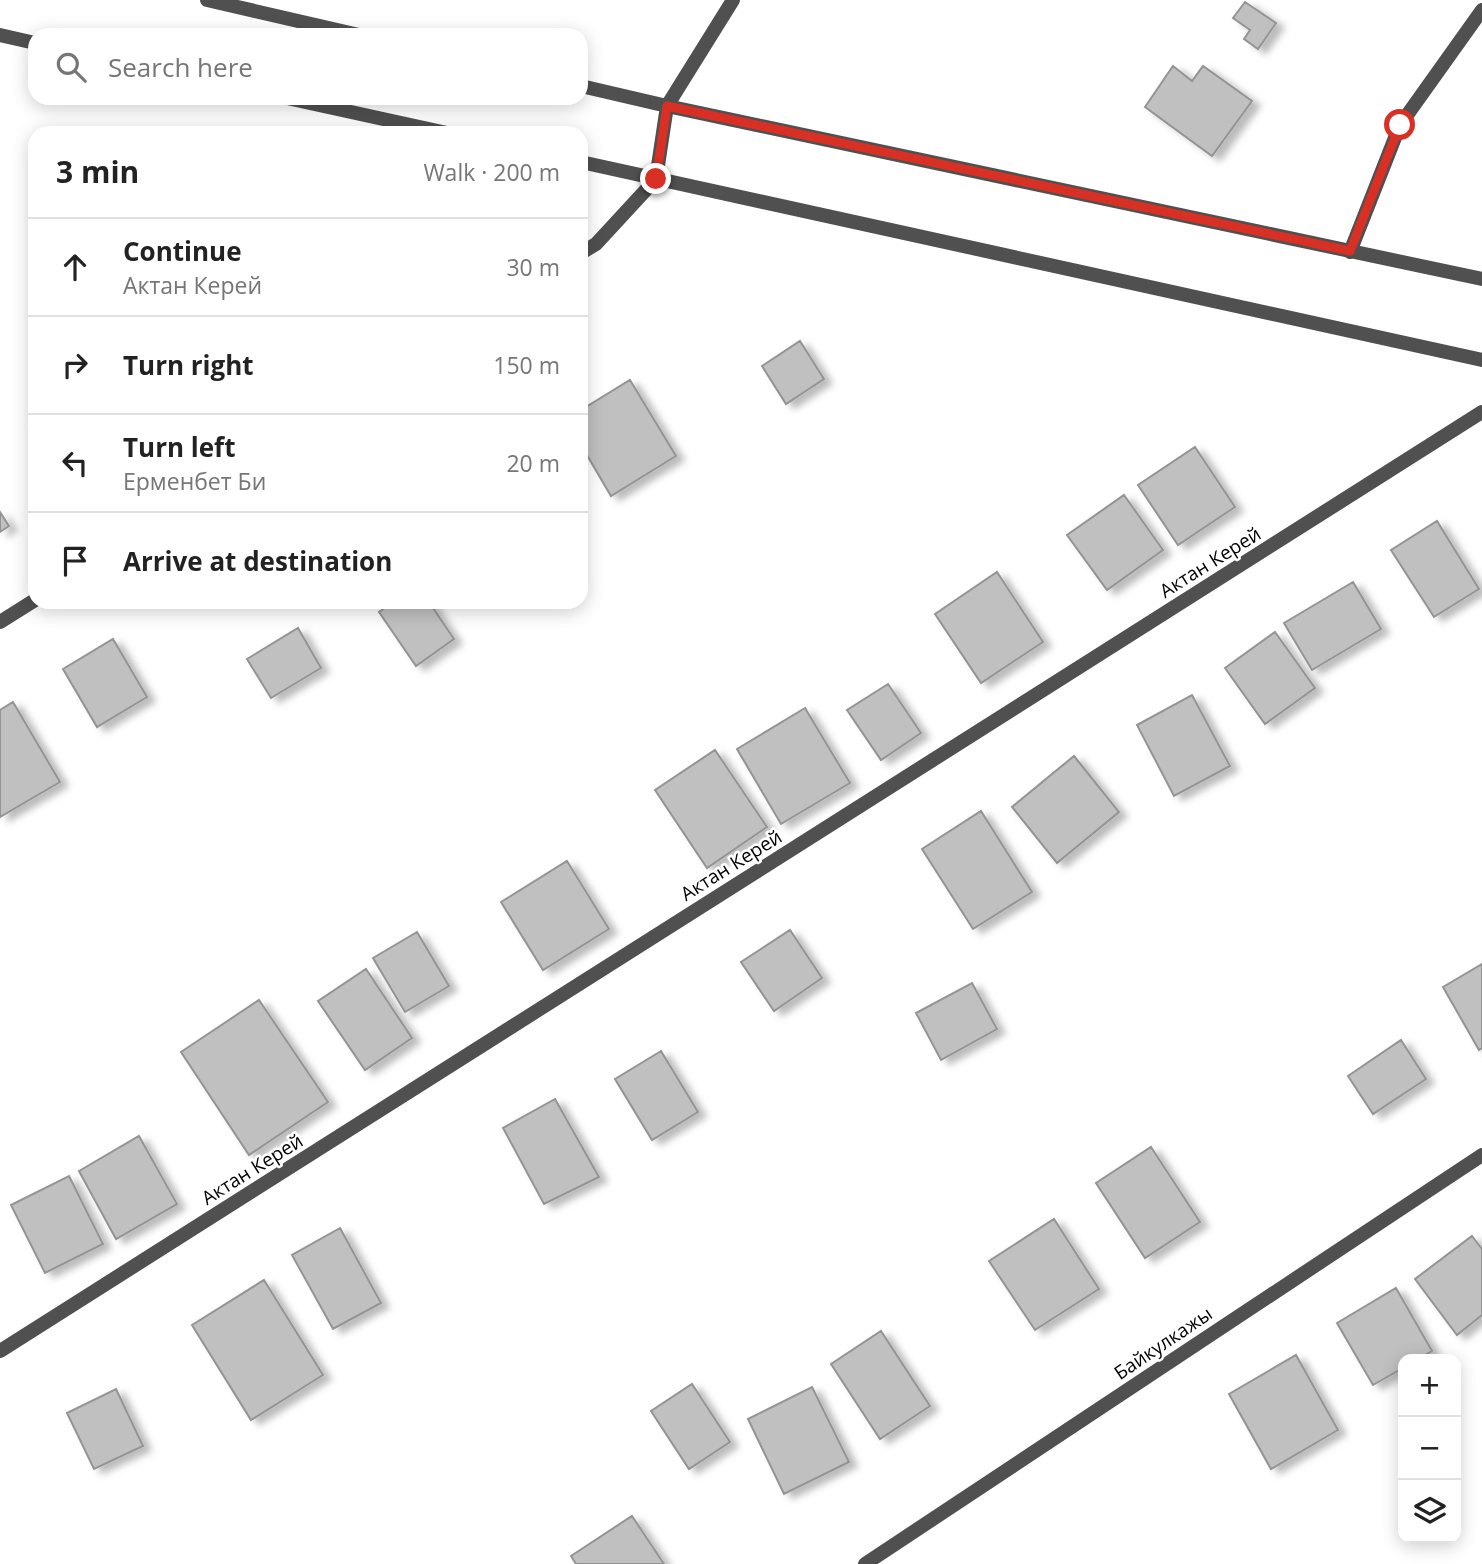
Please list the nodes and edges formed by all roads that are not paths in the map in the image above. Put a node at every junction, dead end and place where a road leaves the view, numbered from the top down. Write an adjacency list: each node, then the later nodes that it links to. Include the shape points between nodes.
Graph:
1 (207, 0): 4 (street)
2 (733, 0): 9 (street)
3 (1482, 10): 14 (street, via 1400,125)
4 (329, 28)
5 (0, 35): 6 (street)
6 (28, 41)
7 (588, 88): 9 (street)
8 (319, 105): 10 (street)
9 (667, 106): 12 (street); 14 (street)
10 (415, 126)
11 (588, 164): 12 (street)
12 (656, 179): 13 (street); 16 (street)
13 (588, 249)
14 (1350, 251): 15 (street)
15 (1482, 279)
16 (1482, 360)
17 (1482, 412): 21 (street, Актан Керей)
18 (28, 604): 19 (street)
19 (0, 622)
20 (1482, 1155): 22 (street, Байкулкажы)
21 (0, 1351)
22 (865, 1564)

